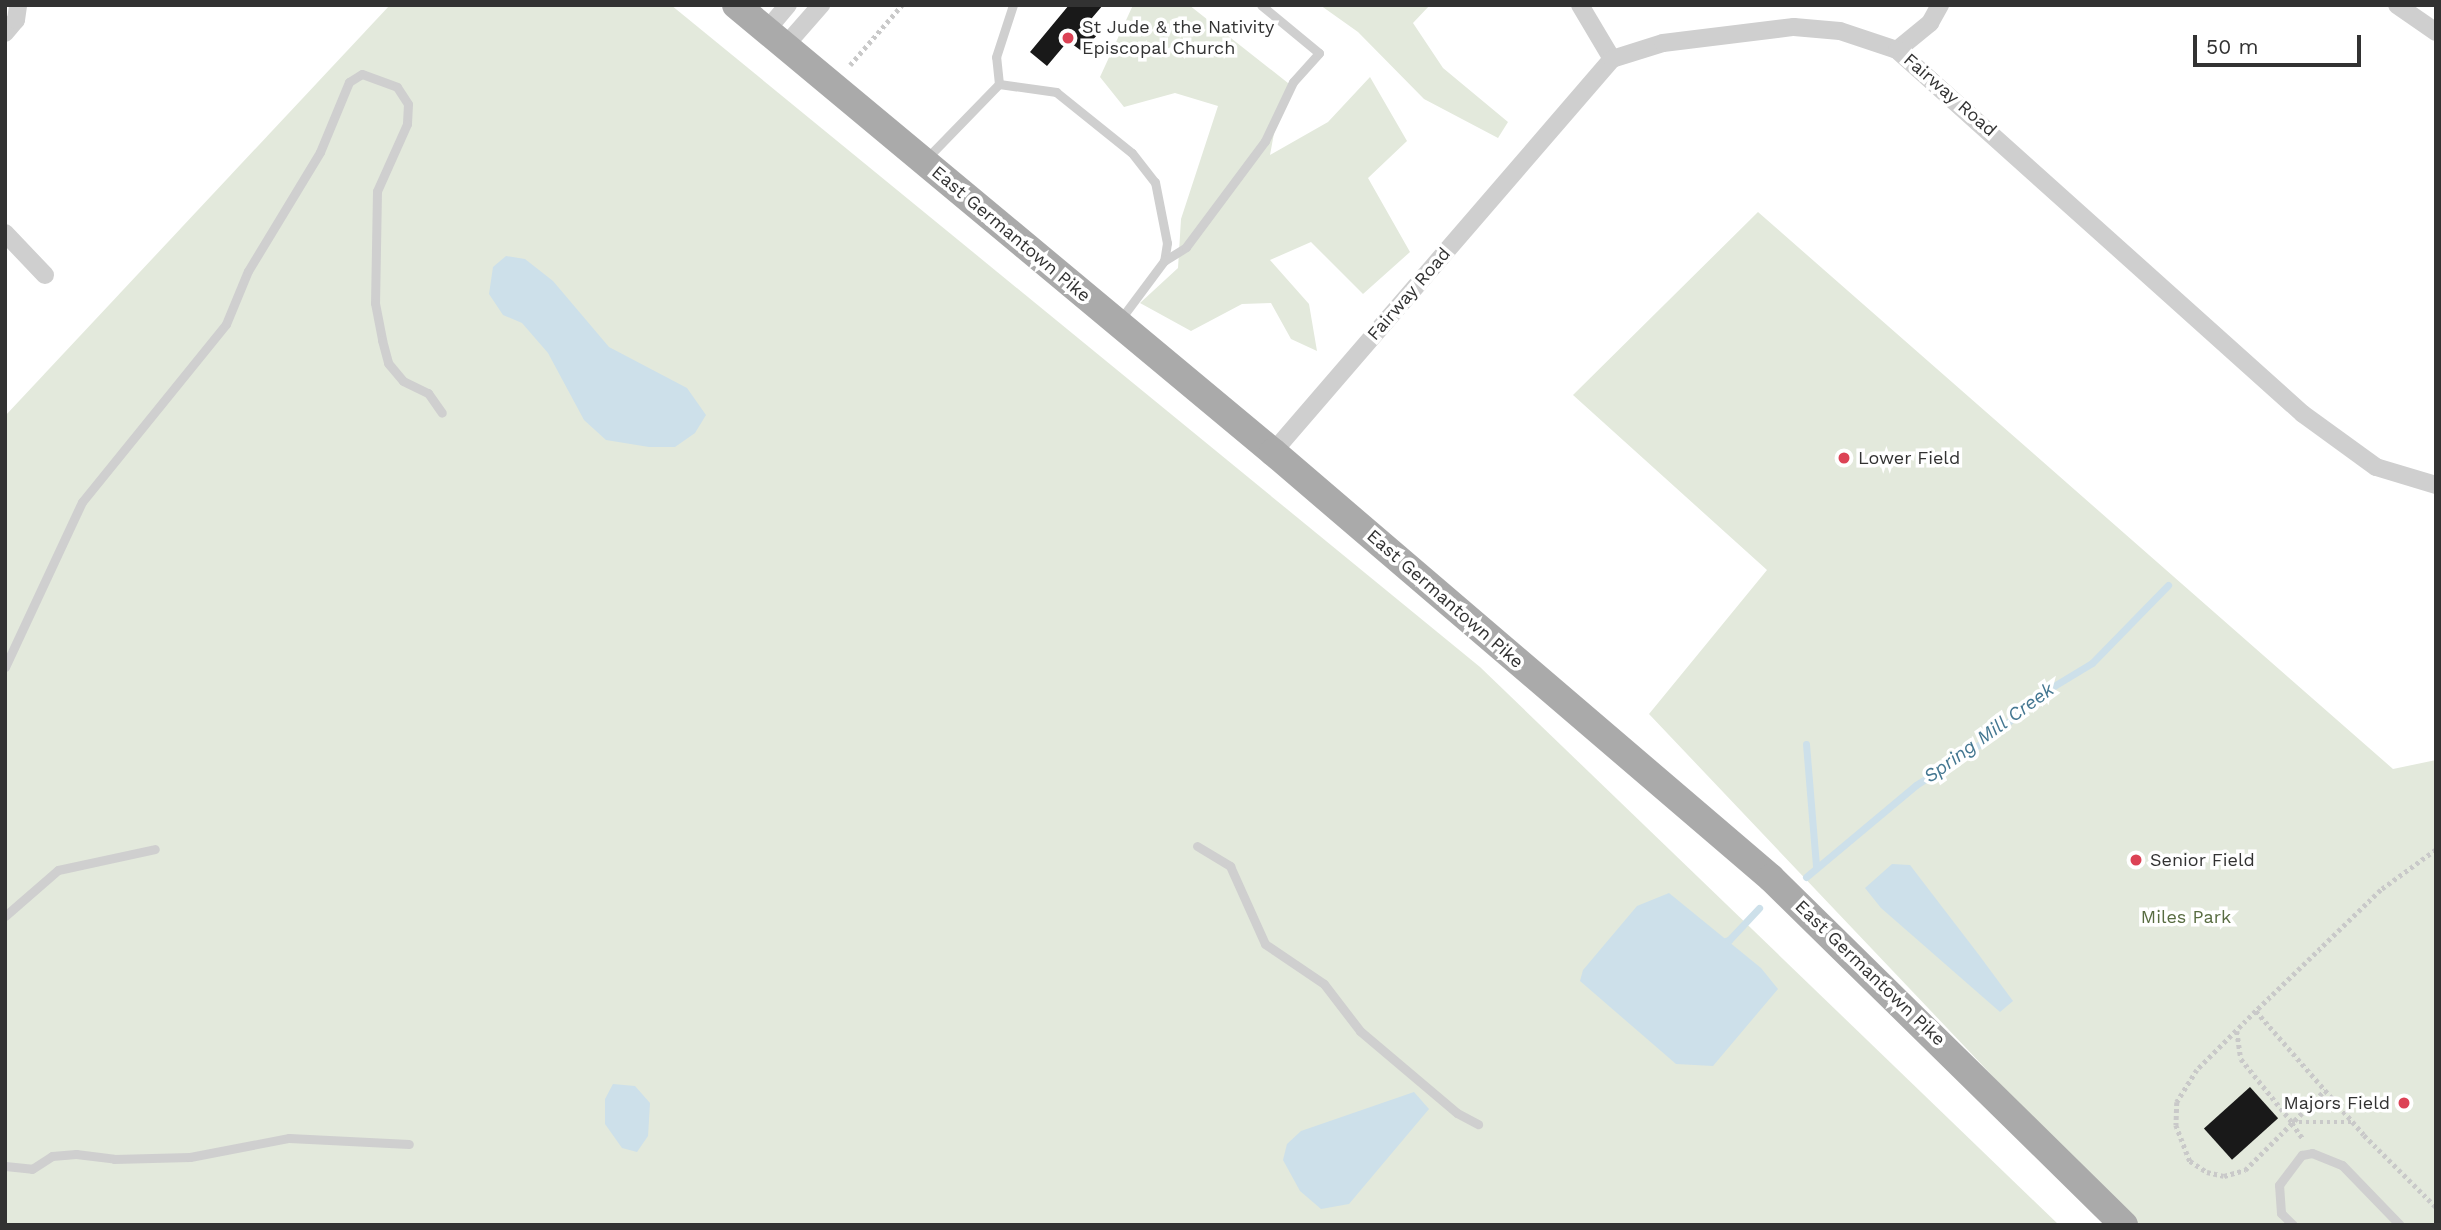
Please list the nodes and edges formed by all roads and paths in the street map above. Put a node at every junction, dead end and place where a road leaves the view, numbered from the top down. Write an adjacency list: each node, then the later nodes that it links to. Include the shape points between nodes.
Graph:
1 (19, 5): 12 (street, via 16,20)
2 (736, 5): 13 (main road, East Germantown Pike)
3 (788, 5): 13 (street)
4 (821, 5): 13 (street)
5 (902, 5): 16 (path)
6 (1013, 5): 17 (lane, via 996,57)
7 (1261, 5): 20 (lane, via 1319,53 1293,82 1265,141 1186,247)
8 (1580, 5): 15 (street)
9 (1940, 5): 14 (street, via 1930,23)
10 (2397, 5): 11 (street)
11 (2436, 32)
12 (5, 33)
13 (775, 39): 18 (main road, East Germantown Pike)
14 (1897, 50): 15 (street, Fairway Road, via 1840,31 1794,27 1676,40); 25 (street, Fairway Road, via 2303,414 2376,467)
15 (1612, 59): 24 (street, Fairway Road)
16 (850, 65)
17 (999, 84): 18 (lane); 20 (lane, via 1055,92 1132,153 1155,181 1167,243)
18 (923, 162): 22 (main road, East Germantown Pike)
19 (5, 233): 21 (street)
20 (1164, 261): 22 (lane)
21 (46, 275)
22 (1118, 323): 24 (main road, East Germantown Pike)
23 (442, 413): 26 (lane, via 428,393 403,381 388,363 382,340 375,303 377,191 407,124 408,104 397,87 362,74 349,82 320,152 248,271 226,324 82,502)
24 (1273, 452): 40 (main road, East Germantown Pike, via 1771,878)
25 (2436, 485)
26 (5, 667)
27 (1197, 846): 36 (lane, via 1230,866 1265,944 1324,984 1360,1031 1457,1113)
28 (155, 849): 30 (lane, via 58,870)
29 (2436, 850): 31 (path, via 2381,890 2314,960)
30 (5, 916)
31 (2256, 1011): 32 (path); 33 (path)
32 (2237, 1030): 34 (path, via 2241,1059); 34 (path, via 2197,1070 2177,1102 2176,1125 2190,1161 2224,1176 2245,1170)
33 (2325, 1090): 34 (path); 35 (path)
34 (2292, 1122): 35 (path)
35 (2353, 1122): 39 (path)
36 (1478, 1124)
37 (409, 1143): 38 (lane, via 289,1138 190,1157 114,1159 76,1154 52,1156 32,1169)
38 (5, 1166)
39 (2436, 1207)
40 (2124, 1225)
41 (2293, 1225): 42 (lane, via 2281,1213 2279,1185 2302,1155 2312,1153 2342,1165)
42 (2400, 1225)

